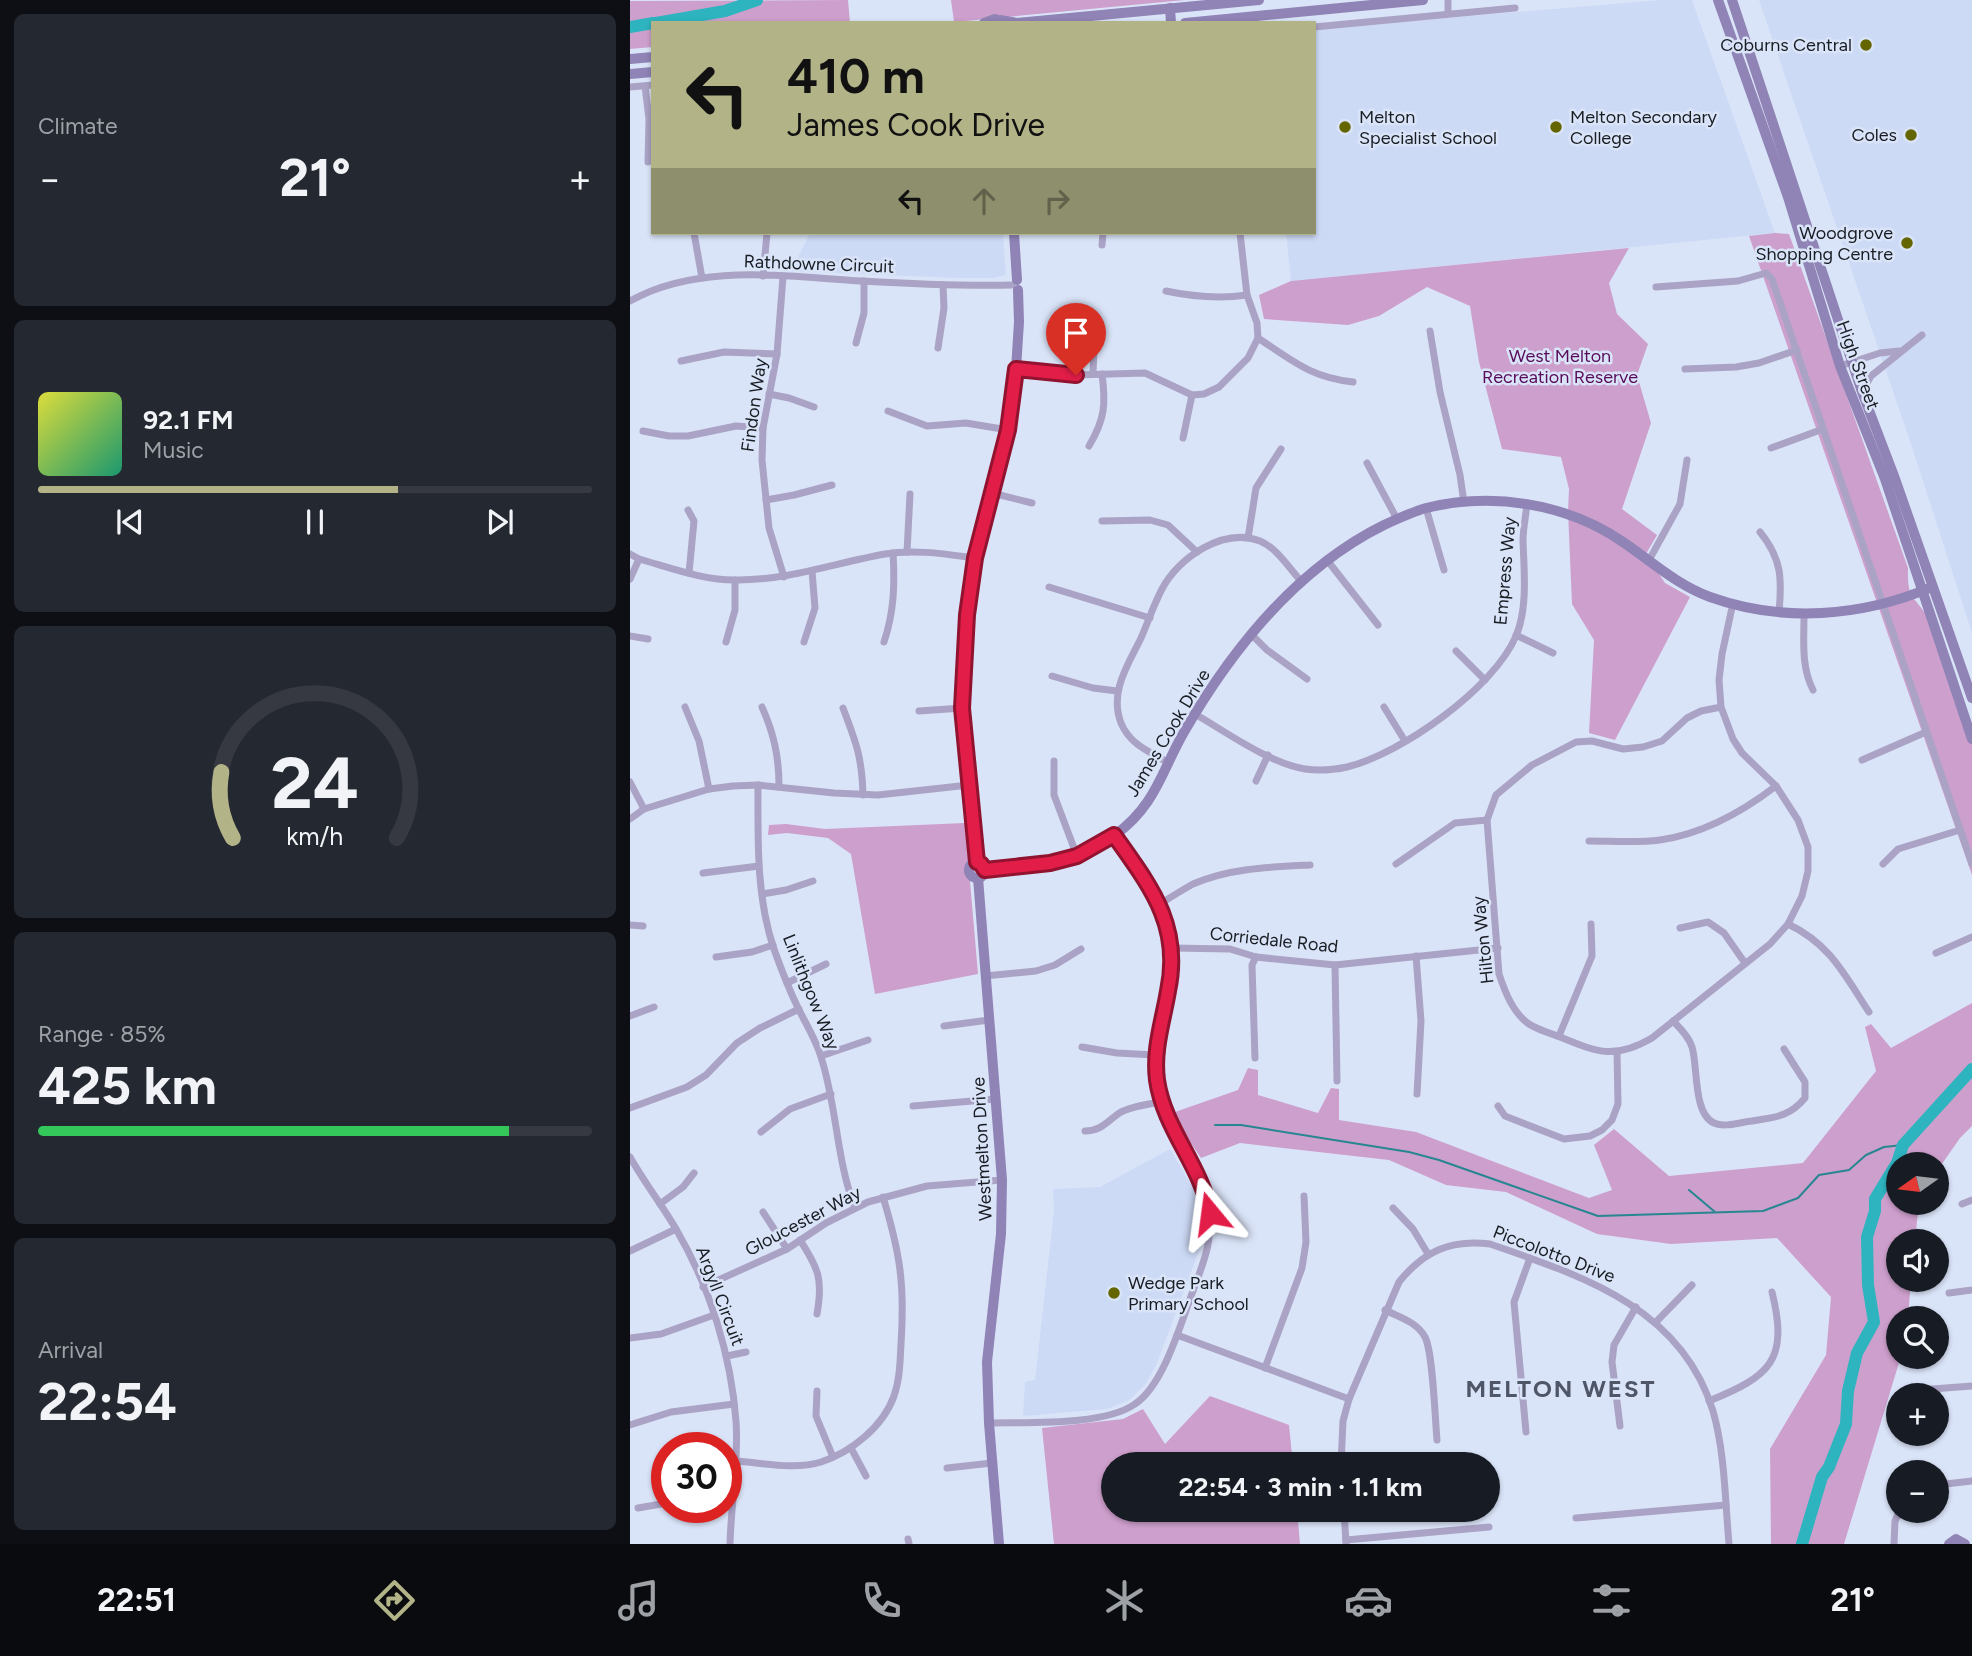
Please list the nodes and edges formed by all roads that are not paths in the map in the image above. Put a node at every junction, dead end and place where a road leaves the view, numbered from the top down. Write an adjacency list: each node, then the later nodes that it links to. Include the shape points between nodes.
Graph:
1 (1259, 0): 7 (street)
2 (1423, 0): 6 (street)
3 (1448, 0): 9 (street)
4 (1718, 0): 49 (street, High Street, via 1788,197)
5 (1732, 0): 48 (street, High Street)
6 (1383, 2): 10 (street)
7 (1170, 8): 12 (street); 13 (street)
8 (1515, 8): 9 (street)
9 (1448, 14): 14 (street)
10 (1261, 19): 11 (street)
11 (1235, 20)
12 (1037, 21)
13 (1171, 21)
14 (1316, 27)
15 (651, 57): 16 (street)
16 (630, 60)
17 (651, 72): 18 (street)
18 (630, 74)
19 (649, 85): 20 (street); 21 (street)
20 (630, 87)
21 (648, 162)
22 (694, 235): 30 (street)
23 (767, 235): 28 (street)
24 (1014, 235): 33 (street, Westmelton Drive)
25 (1103, 235): 27 (street)
26 (1240, 235): 36 (street)
27 (1102, 245)
28 (763, 276): 29 (street, Rathdowne Circuit); 30 (street, Rathdowne Circuit)
29 (783, 277): 31 (street, Rathdowne Circuit); 46 (street, Findon Way)
30 (702, 278): 37 (street, Rathdowne Circuit, via 670,284)
31 (864, 281): 32 (street, Rathdowne Circuit); 42 (street, via 864,313)
32 (943, 285): 33 (street, Rathdowne Circuit); 43 (street)
33 (1016, 285): 50 (street, Westmelton Drive)
34 (1656, 287): 44 (street, via 1738,281 1766,273)
35 (1166, 291): 36 (street, via 1223,299)
36 (1247, 295): 41 (street)
37 (630, 301)
38 (1095, 323): 52 (street)
39 (1430, 331): 74 (street)
40 (1922, 335): 45 (street)
41 (1258, 338): 53 (street, via 1304,369 1328,379); 56 (street, via 1235,374 1219,387)
42 (856, 343)
43 (938, 348)
44 (1797, 351): 51 (street, via 1736,367); 60 (street)
45 (1900, 351): 48 (street); 54 (street, via 1871,376)
46 (777, 354): 47 (street, via 724,352); 55 (street, Findon Way)
47 (681, 361)
48 (1852, 362): 49 (street); 54 (street, High Street)
49 (1840, 366): 98 (street, High Street)
50 (1016, 369): 52 (street); 61 (street, Westmelton Drive)
51 (1685, 369)
52 (1098, 374): 56 (street, via 1145,373); 64 (street, via 1104,415)
53 (1353, 382)
54 (1862, 392): 98 (street, High Street)
55 (769, 394): 57 (street); 59 (street, Findon Way)
56 (1192, 395): 63 (street)
57 (814, 407)
58 (888, 411): 61 (street, via 927,426 966,423)
59 (763, 428): 62 (street, via 736,426 688,436); 72 (street, Findon Way)
60 (1823, 429): 65 (street); 100 (street)
61 (1008, 430): 70 (street, Westmelton Drive)
62 (643, 431)
63 (1183, 438)
64 (1089, 446)
65 (1771, 448)
66 (1281, 449): 81 (street, via 1256,488)
67 (1687, 460): 89 (street, via 1680,504)
68 (1367, 463): 78 (street)
69 (832, 485): 72 (street)
70 (992, 493): 73 (street); 86 (street, Westmelton Drive)
71 (909, 494): 82 (street)
72 (766, 500): 93 (street, Findon Way)
73 (1032, 503)
74 (1464, 503): 75 (street, James Cook Drive); 76 (street, James Cook Drive)
75 (1527, 503): 89 (street, James Cook Drive, via 1602,528); 106 (street, Empress Way, via 1521,619)
76 (1426, 508): 78 (street, James Cook Drive); 90 (street)
77 (688, 510): 92 (street, via 694,521)
78 (1397, 519): 88 (street, James Cook Drive)
79 (1102, 521): 83 (street, via 1150,520 1168,525)
80 (1760, 532): 101 (street, via 1778,562)
81 (1248, 538): 83 (street, via 1219,541); 96 (street, via 1274,550)
82 (907, 552): 84 (street); 86 (street)
83 (1197, 552): 103 (street, via 1178,566 1162,588)
84 (892, 553): 91 (street); 111 (street, via 895,590)
85 (630, 554): 87 (street)
86 (975, 558): 126 (street, Westmelton Drive)
87 (639, 559): 92 (street); 94 (street)
88 (1327, 560): 96 (street, James Cook Drive); 104 (street)
89 (1648, 562): 99 (street, James Cook Drive, via 1708,596)
90 (1444, 570)
91 (812, 571): 93 (street); 110 (street, via 816,608)
92 (689, 573): 95 (street)
93 (784, 578): 95 (street)
94 (630, 579)
95 (735, 580): 109 (street, via 735,610)
96 (1301, 582): 105 (street, James Cook Drive)
97 (1049, 587): 103 (street)
98 (1928, 588): 100 (street, James Cook Drive); 118 (street, High Street); 130 (street, High Street)
99 (1733, 603): 101 (street, James Cook Drive); 124 (street, via 1722,654)
100 (1882, 604): 102 (street, James Cook Drive); 129 (street)
101 (1779, 612): 102 (street, James Cook Drive)
102 (1804, 615): 117 (street, via 1806,675)
103 (1150, 618): 119 (street)
104 (1378, 625)
105 (1251, 635): 115 (street); 128 (street, James Cook Drive)
106 (1516, 635): 113 (street); 116 (street, Empress Way)
107 (630, 636): 108 (street)
108 (648, 639)
109 (726, 642)
110 (804, 642)
111 (884, 642)
112 (1456, 651): 116 (street)
113 (1553, 653)
114 (1052, 676): 119 (street)
115 (1307, 679)
116 (1485, 680): 131 (street, Empress Way)
117 (1814, 690)
118 (1970, 690): 120 (street, High Street)
119 (1116, 691): 135 (street, via 1120,722 1132,742)
120 (1972, 698)
121 (685, 707): 142 (street, via 699,741)
122 (762, 707): 140 (street, via 773,731)
123 (1384, 707): 131 (street)
124 (1721, 707): 141 (street, via 1741,753); 146 (street, via 1701,711 1662,741 1643,747 1576,742 1532,765 1496,794)
125 (843, 708): 143 (street, via 857,743)
126 (962, 708): 127 (street); 139 (street, Westmelton Drive)
127 (919, 711)
128 (1195, 715): 132 (street, Empress Way); 135 (street, James Cook Drive)
129 (1926, 732): 133 (street); 147 (street)
130 (1971, 732)
131 (1405, 741): 132 (street, Empress Way, via 1366,761 1327,770 1302,769)
132 (1268, 755): 136 (street)
133 (1862, 760)
134 (1054, 761): 150 (street, via 1054,795)
135 (1169, 763): 148 (street, James Cook Drive, via 1154,794)
136 (1256, 781)
137 (630, 782): 144 (street)
138 (758, 785): 140 (street); 142 (street); 155 (street, Linlithgow Way)
139 (969, 785): 143 (street); 156 (street, Westmelton Drive)
140 (779, 786): 143 (street)
141 (1776, 786): 149 (street, via 1737,814 1685,834 1659,840); 162 (street, via 1798,820 1808,847 1802,896)
142 (709, 789): 144 (street)
143 (863, 795)
144 (644, 809): 145 (street)
145 (630, 819)
146 (1486, 820): 151 (street, via 1455,823); 169 (street, Hilton Way)
147 (1960, 830): 152 (street, via 1898,849); 153 (street)
148 (1114, 835): 150 (street, James Cook Drive); 160 (street)
149 (1589, 842)
150 (1077, 856): 156 (street, James Cook Drive)
151 (1396, 864)
152 (1883, 864)
153 (1972, 864)
154 (1310, 865): 160 (street, via 1228,873 1191,885)
155 (759, 866): 157 (street); 159 (street, Linlithgow Way)
156 (980, 870): 178 (street, Westmelton Drive)
157 (702, 873)
158 (813, 881): 159 (street)
159 (762, 894): 167 (street, Linlithgow Way)
160 (1160, 904): 168 (street)
161 (1591, 924): 187 (street, via 1592,956)
162 (1788, 924): 175 (street); 182 (street, via 1827,950)
163 (630, 925): 164 (street)
164 (643, 926)
165 (1680, 928): 175 (street, via 1708,922 1724,933)
166 (1972, 937): 171 (street)
167 (773, 945): 173 (street); 179 (street, Linlithgow Way)
168 (1172, 948): 174 (street, Corriedale Road, via 1230,949); 192 (street)
169 (1498, 948): 172 (street, Corriedale Road); 187 (street, Hilton Way, via 1504,991 1517,1011 1530,1024)
170 (1082, 949): 178 (street, via 1036,971)
171 (1936, 953)
172 (1416, 956): 177 (street, Corriedale Road); 197 (street, via 1421,1021)
173 (716, 957)
174 (1256, 957): 177 (street, Corriedale Road); 194 (street, via 1252,965)
175 (1745, 963): 185 (street)
176 (826, 964): 179 (street)
177 (1335, 965): 195 (street)
178 (985, 976): 184 (street, Westmelton Drive)
179 (787, 983): 181 (street, Linlithgow Way)
180 (654, 1007): 183 (street)
181 (799, 1009): 193 (street, Linlithgow Way); 202 (street, via 737,1044 687,1087)
182 (1869, 1012)
183 (630, 1016)
184 (989, 1020): 186 (street); 198 (street, Westmelton Drive)
185 (1673, 1021): 190 (street, via 1691,1045 1700,1104 1714,1123 1780,1116 1795,1110 1805,1098 1805,1082); 191 (street, via 1634,1048)
186 (944, 1026)
187 (1559, 1036): 191 (street, Hilton Way, via 1591,1050)
188 (868, 1040): 193 (street)
189 (1082, 1047): 192 (street)
190 (1784, 1049)
191 (1617, 1052): 201 (street, via 1618,1104 1612,1120 1590,1136 1564,1139 1505,1116)
192 (1155, 1055): 199 (street)
193 (821, 1056): 196 (street, Linlithgow Way)
194 (1255, 1058)
195 (1337, 1081)
196 (831, 1094): 204 (street, via 790,1109); 213 (street, Linlithgow Way, via 845,1182)
197 (1416, 1094)
198 (996, 1099): 200 (street); 207 (street, Westmelton Drive)
199 (1162, 1102): 203 (street, via 1121,1113 1102,1128); 232 (street, via 1204,1189 1210,1213 1210,1241)
200 (914, 1106)
201 (1498, 1106)
202 (630, 1108)
203 (1085, 1131)
204 (761, 1132)
205 (630, 1158): 212 (street, Argyll Circuit)
206 (694, 1173): 212 (street)
207 (1002, 1180): 209 (street, Gloucester Way, via 927,1186); 243 (street, Westmelton Drive, via 1002,1234 988,1351)
208 (1304, 1196): 236 (street, via 1302,1268)
209 (883, 1197): 213 (street, Gloucester Way); 249 (street, via 903,1276 898,1379 885,1414)
210 (1972, 1200): 211 (street)
211 (1962, 1203)
212 (660, 1204): 216 (street, Argyll Circuit)
213 (855, 1208): 217 (street, Gloucester Way)
214 (1394, 1208): 220 (street)
215 (763, 1212): 218 (street)
216 (676, 1229): 219 (street); 223 (street, Argyll Circuit)
217 (800, 1240): 218 (street, Gloucester Way); 229 (street, via 819,1274)
218 (787, 1249): 223 (street, Gloucester Way)
219 (630, 1251)
220 (1428, 1254): 221 (street, Piccolotto Drive, via 1471,1241); 228 (street, Piccolotto Drive, via 1399,1282)
221 (1530, 1258): 227 (street, Piccolotto Drive, via 1607,1289); 247 (street, via 1514,1302)
222 (1692, 1285): 231 (street)
223 (704, 1287): 230 (street, Argyll Circuit)
224 (1972, 1290): 226 (street)
225 (1772, 1292): 241 (street, via 1780,1336 1771,1360 1751,1382)
226 (1949, 1293)
227 (1636, 1307): 231 (street, Piccolotto Drive); 245 (street, via 1614,1345)
228 (1385, 1310): 240 (street, Piccolotto Drive); 248 (street, via 1412,1322 1425,1337)
229 (817, 1314)
230 (714, 1315): 233 (street, via 661,1334); 235 (street, Argyll Circuit)
231 (1656, 1322): 241 (street, Piccolotto Drive, via 1689,1360)
232 (1177, 1335): 236 (street); 243 (street, via 1155,1382 1135,1404 1086,1419)
233 (630, 1338)
234 (746, 1352): 235 (street)
235 (727, 1356): 242 (street, Argyll Circuit)
236 (1265, 1368): 240 (street)
237 (1972, 1385): 238 (street)
238 (1949, 1387)
239 (817, 1391): 251 (street, via 816,1416)
240 (1349, 1399): 250 (street, Piccolotto Drive)
241 (1709, 1401): 258 (street, Piccolotto Drive, via 1720,1441)
242 (734, 1404): 244 (street, via 671,1412); 246 (street, Argyll Circuit)
243 (989, 1423): 253 (street, Westmelton Drive)
244 (630, 1425)
245 (1620, 1426)
246 (735, 1432)
247 (1526, 1432)
248 (1437, 1440)
249 (852, 1448): 251 (street); 255 (street)
250 (1342, 1452)
251 (833, 1457): 252 (street, via 804,1465)
252 (742, 1461)
253 (992, 1464): 254 (street); 268 (street, Westmelton Drive)
254 (947, 1468)
255 (866, 1476)
256 (1972, 1481): 257 (street)
257 (1949, 1484)
258 (1726, 1504): 261 (street); 269 (street, Piccolotto Drive)
259 (651, 1506): 260 (street)
260 (638, 1508)
261 (1576, 1518)
262 (1345, 1522): 266 (street)
263 (729, 1523): 267 (street, Argyll Circuit)
264 (1895, 1523): 270 (street)
265 (1489, 1527): 266 (street)
266 (1346, 1542)
267 (730, 1544)
268 (999, 1544)
269 (1730, 1544)
270 (1894, 1544)
271 (1948, 1544): 272 (street, via 1956,1539)
272 (1965, 1544)

